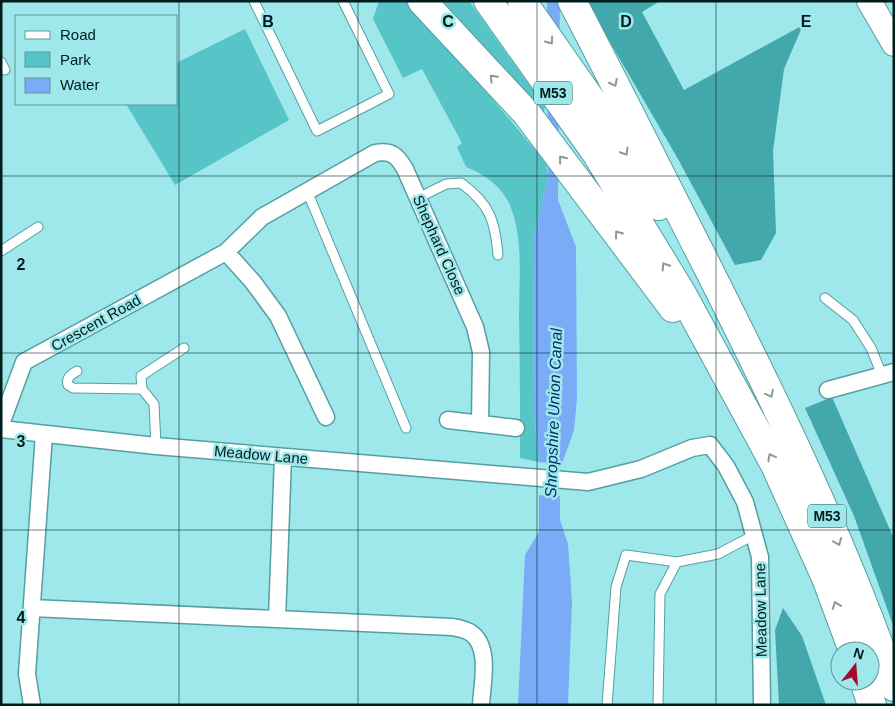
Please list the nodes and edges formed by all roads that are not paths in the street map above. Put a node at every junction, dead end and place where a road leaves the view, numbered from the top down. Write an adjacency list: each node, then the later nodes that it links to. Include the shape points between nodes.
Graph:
1 (254, 1): 2 (lane, via 317,131 389,94)
2 (343, 1)
3 (422, 1): 22 (highway, one-way to 3, via 527,114)
4 (488, 1): 22 (highway, M53, one-way to 4, via 681,292 596,153)
5 (522, 1): 17 (highway, M53, one-way to 17, via 599,110)
6 (572, 1): 17 (highway, one-way to 17)
7 (868, 1): 8 (street)
8 (894, 44)
9 (313, 188): 10 (street, Shephard Close, via 374,153 386,151 398,156); 13 (street, Crescent Road, via 262,217); 27 (lane)
10 (418, 198): 14 (lane, via 446,184 461,183 478,194 490,211 496,229); 26 (street, Shephard Close, via 475,327 481,352)
11 (38, 226): 12 (lane)
12 (1, 251)
13 (226, 252): 23 (street, via 278,316); 25 (street, Crescent Road, via 24,362)
14 (498, 255)
15 (825, 298): 19 (lane, via 853,320)
16 (184, 348): 20 (lane, via 145,372 141,376)
17 (749, 350): 38 (highway, M53, one-way to 38, via 839,543)
18 (77, 372): 20 (lane, via 67,381 74,388)
19 (888, 373): 21 (street)
20 (142, 389): 31 (lane, via 154,404)
21 (828, 390)
22 (740, 400): 37 (highway, M53, one-way to 22, via 818,560 775,465)
23 (326, 417)
24 (448, 420): 26 (street)
25 (1, 424)
26 (480, 424): 28 (street)
27 (406, 428)
28 (516, 428)
29 (1, 429): 30 (street, Meadow Lane)
30 (44, 434): 31 (street, Meadow Lane); 35 (street)
31 (156, 446): 32 (street, Meadow Lane)
32 (283, 457): 33 (street, Meadow Lane, via 588,482 641,469 692,448 710,445 726,466 745,502); 36 (street)
33 (754, 535): 34 (lane, via 718,554); 44 (street, Meadow Lane, via 760,557)
34 (677, 562): 42 (lane, via 626,555 616,587); 43 (lane, via 660,594)
35 (32, 608): 36 (street); 40 (street, via 27,674)
36 (277, 619): 41 (street, via 465,630 476,638 483,652)
37 (849, 641)
38 (894, 687)
39 (867, 691): 45 (highway)
40 (32, 705)
41 (481, 705)
42 (607, 705)
43 (658, 705)
44 (762, 705)
45 (872, 705)

